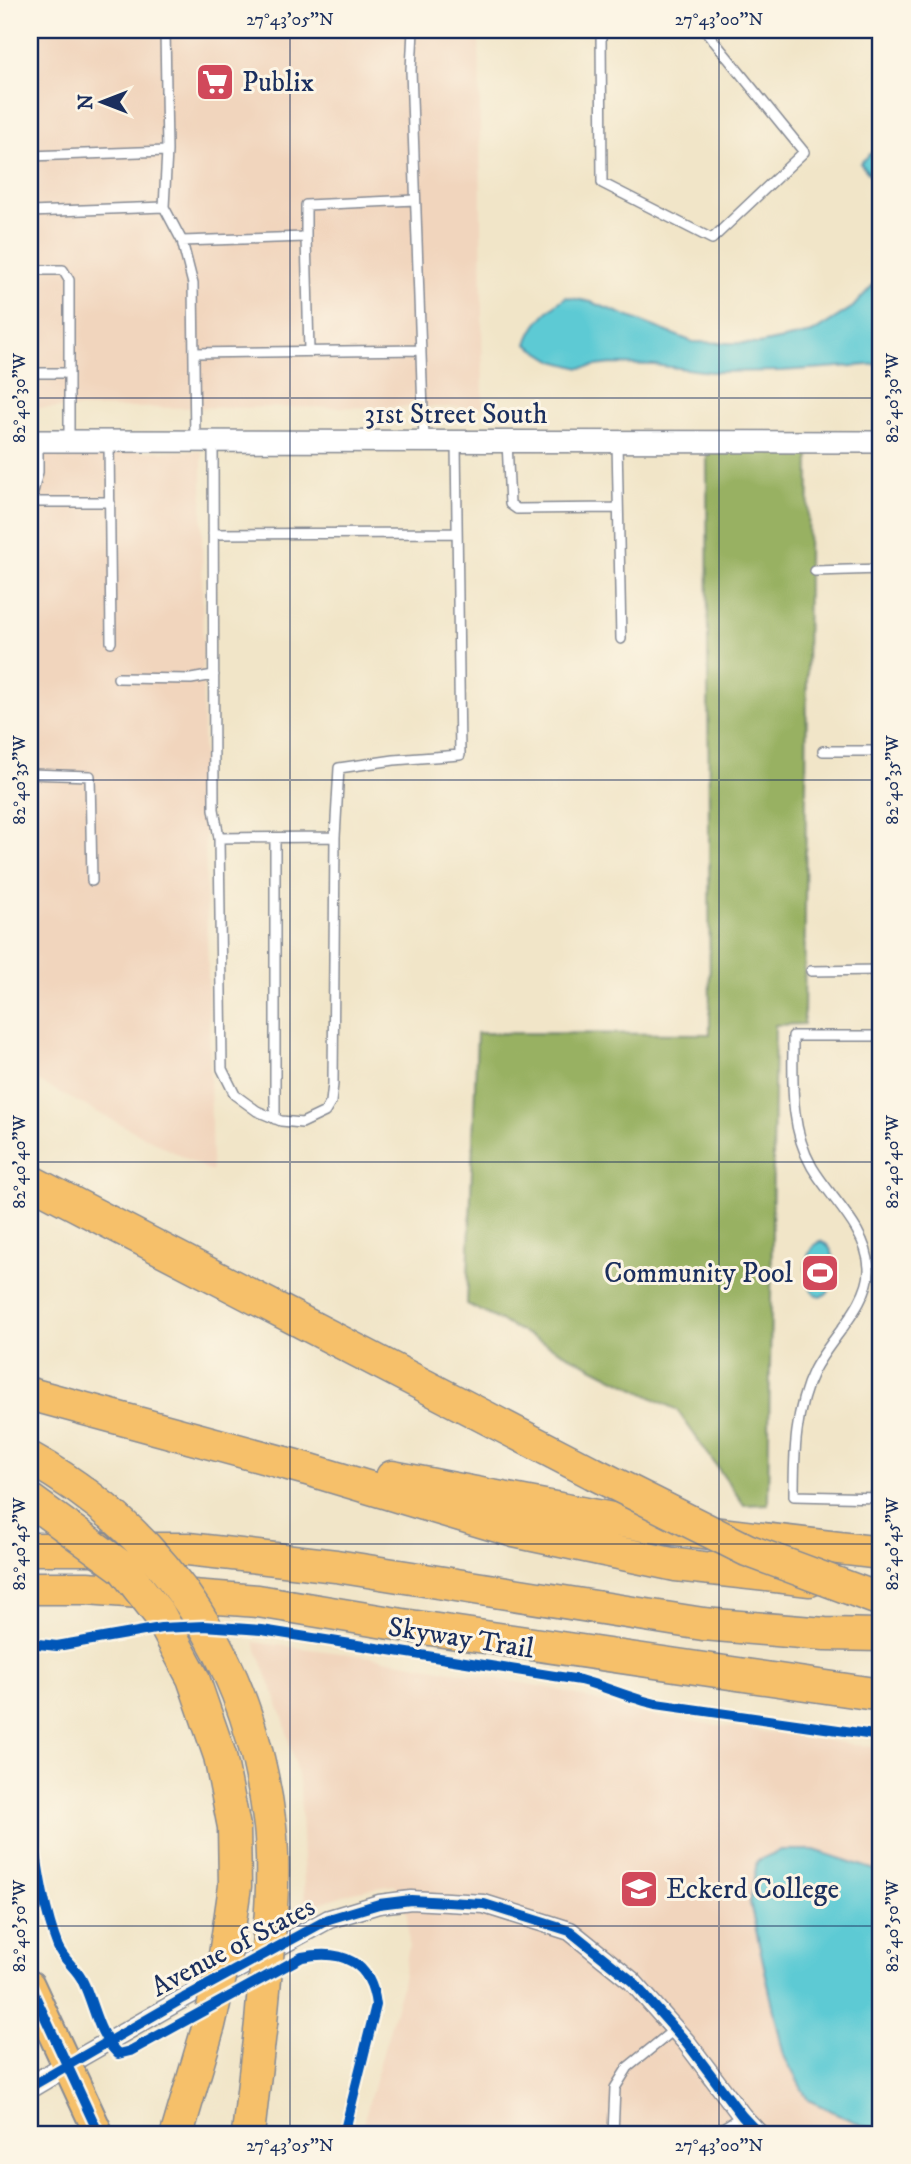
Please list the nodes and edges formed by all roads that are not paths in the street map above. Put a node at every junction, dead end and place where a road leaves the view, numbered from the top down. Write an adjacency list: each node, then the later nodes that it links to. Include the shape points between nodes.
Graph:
1 (165, 30): 5 (lane)
2 (412, 30): 7 (lane)
3 (601, 30): 4 (lane, via 602,183 712,239 804,152)
4 (705, 30)
5 (167, 151): 6 (lane); 8 (lane)
6 (30, 156)
7 (415, 200): 10 (lane, via 306,205); 13 (lane)
8 (164, 207): 9 (lane); 11 (lane)
9 (30, 212)
10 (306, 237): 11 (lane); 14 (lane)
11 (183, 241): 15 (lane, via 193,284)
12 (30, 270): 17 (lane, via 64,270 69,280)
13 (421, 350): 14 (lane); 22 (lane)
14 (309, 351): 15 (lane)
15 (194, 353): 20 (lane)
16 (30, 373): 17 (lane)
17 (69, 373): 19 (lane)
18 (34, 441): 19 (street, 31st Street South); 28 (lane, via 37,472)
19 (69, 441): 21 (street, 31st Street South)
20 (204, 441): 21 (street, 31st Street South); 22 (street, 31st Street South); 31 (lane)
21 (109, 442): 27 (lane)
22 (424, 442): 23 (street, 31st Street South)
23 (456, 442): 24 (street, 31st Street South); 30 (lane)
24 (507, 442): 25 (street, 31st Street South); 29 (lane, via 510,504 517,509)
25 (617, 442): 26 (street, 31st Street South); 29 (lane)
26 (881, 442)
27 (110, 502): 28 (lane); 35 (lane)
28 (30, 503)
29 (618, 508): 34 (lane)
30 (457, 533): 31 (lane); 41 (lane, via 460,755 339,768)
31 (213, 534): 36 (lane)
32 (881, 569): 33 (lane)
33 (815, 570)
34 (621, 639)
35 (111, 642)
36 (214, 675): 37 (lane, via 191,680); 42 (lane, via 214,809)
37 (118, 678)
38 (823, 751): 39 (lane)
39 (881, 751)
40 (30, 774): 44 (lane, via 90,776)
41 (335, 837): 43 (lane); 48 (lane, via 331,1102 325,1112 302,1123)
42 (219, 838): 43 (lane); 48 (lane, via 222,1069 235,1095)
43 (275, 838): 48 (lane)
44 (92, 881)
45 (881, 970): 46 (lane)
46 (811, 971)
47 (881, 1036): 53 (lane, via 793,1036 792,1101 811,1165 863,1240 869,1268 859,1304 814,1369 803,1397 794,1496)
48 (275, 1119)
49 (30, 1181): 60 (highway, bridge, via 747,1550)
50 (30, 1395): 52 (highway)
51 (30, 1458): 71 (highway, bridge, via 56,1472 131,1530 166,1568 211,1633 236,1689 259,1760 270,1828 272,1890)
52 (307, 1469): 56 (highway, via 412,1480 645,1525); 57 (highway, via 514,1531 676,1565)
53 (881, 1498)
54 (30, 1500): 70 (highway, bridge, via 123,1567 159,1614 193,1678 220,1756 234,1828 235,1886 217,1990)
55 (30, 1549): 62 (highway, via 188,1549 336,1566 703,1624)
56 (881, 1553)
57 (881, 1585)
58 (30, 1588): 59 (highway)
59 (87, 1588): 61 (highway); 63 (highway, via 258,1601)
60 (881, 1600)
61 (30, 1605)
62 (881, 1635)
63 (881, 1695)
64 (30, 1985): 66 (main road)
65 (675, 2029): 66 (street, Avenue of States, via 632,1981 570,1931 484,1904 411,1900 329,1919); 68 (street, Avenue of States); 72 (lane, via 628,2067 615,2088)
66 (67, 2065): 67 (street, Avenue of States); 69 (main road)
67 (30, 2087)
68 (741, 2116): 73 (lane); 74 (street, Avenue of States)
69 (99, 2134)
70 (177, 2134)
71 (248, 2134)
72 (613, 2134)
73 (713, 2134)
74 (759, 2134)

